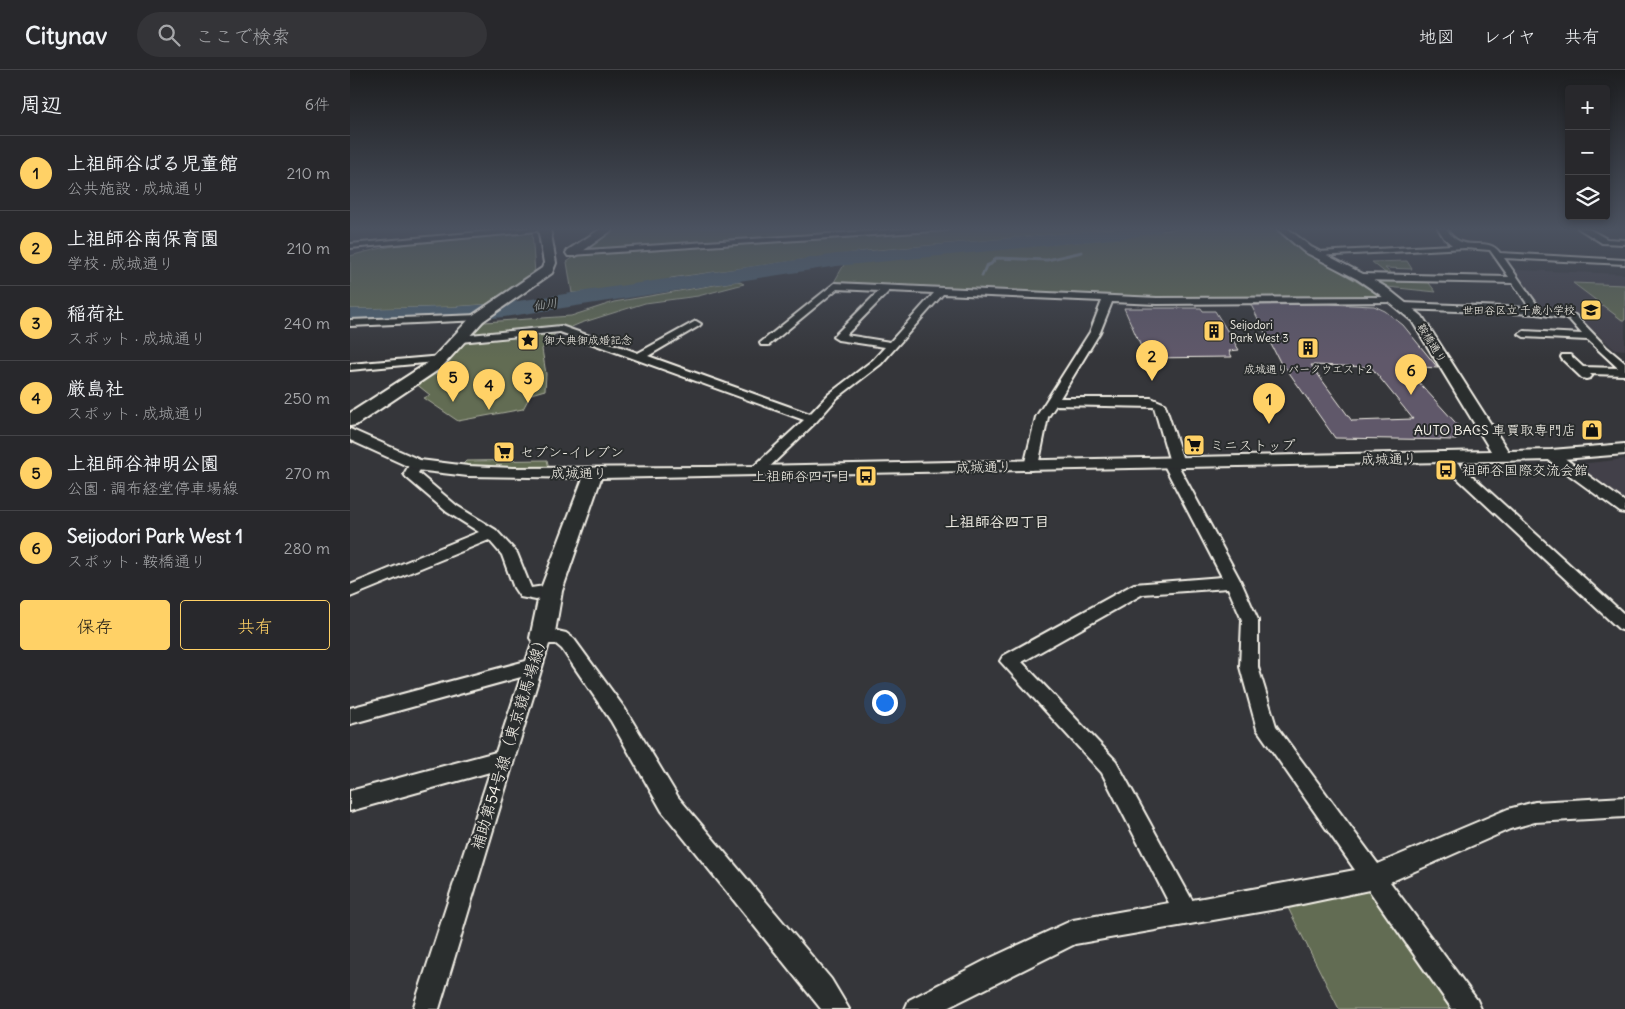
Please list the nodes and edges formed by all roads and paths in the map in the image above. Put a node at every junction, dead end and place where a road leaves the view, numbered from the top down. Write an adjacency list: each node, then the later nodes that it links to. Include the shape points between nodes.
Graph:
1 (543, 272): 11 (main road)
2 (1351, 272): 4 (street, 鞍橋通り)
3 (1510, 272): 5 (street)
4 (1361, 277): 5 (street, via 1472,275); 9 (street, 鞍橋通り)
5 (1515, 280): 10 (street)
6 (887, 288): 7 (street); 17 (street, via 835,286); 18 (street, via 838,337)
7 (941, 291): 8 (street); 18 (street)
8 (1108, 299): 9 (street); 26 (street, via 1095,332)
9 (1398, 303): 10 (street); 32 (street, 鞍橋通り, via 1423,327)
10 (1537, 311): 15 (street, via 1572,317)
11 (479, 317): 12 (street); 16 (main road)
12 (350, 323)
13 (696, 324): 19 (street)
14 (1524, 334): 15 (street)
15 (1591, 337): 24 (street)
16 (460, 339): 19 (street, via 561,329); 21 (main road)
17 (765, 343)
18 (892, 345): 27 (street, via 877,362 833,396)
19 (639, 357): 27 (street)
20 (1566, 357): 24 (street, via 1583,373)
21 (442, 359): 22 (street); 28 (main road)
22 (366, 366): 23 (street); 25 (street)
23 (350, 367)
24 (1625, 370)
25 (350, 373)
26 (1052, 401): 34 (street, via 1151,402 1159,405); 36 (street, via 1042,417)
27 (812, 419): 37 (street)
28 (350, 420)
29 (350, 434): 35 (street, 成城通り)
30 (1625, 449): 31 (street, 成城通り)
31 (1551, 455): 32 (street, 成城通り); 39 (street)
32 (1503, 456): 33 (street, 成城通り)
33 (1443, 457): 34 (street, 成城通り); 44 (street)
34 (1174, 463): 36 (street, 成城通り); 41 (street)
35 (416, 465): 38 (street, 成城通り, via 468,472); 40 (street, via 411,474 421,484 452,509)
36 (1031, 466): 37 (street, 成城通り)
37 (757, 471): 38 (street, 成城通り)
38 (594, 473): 43 (street, 補助第54号線（東京競馬場線）)
39 (1625, 509)
40 (491, 533): 42 (street); 43 (street, via 509,553 526,593)
41 (1233, 582): 51 (street, via 1250,620 1249,667 1267,729); 52 (street, via 1140,588 1009,661 1109,767)
42 (350, 591)
43 (552, 591): 45 (street, 補助第54号線（東京競馬場線）)
44 (1625, 625)
45 (542, 638): 46 (street, 補助第54号線（東京競馬場線）); 54 (street, via 563,639 568,644 618,715 670,804)
46 (533, 666): 47 (street); 48 (street, 補助第54号線（東京競馬場線）)
47 (350, 716)
48 (505, 759): 49 (street); 53 (street, 補助第54号線（東京競馬場線）)
49 (350, 801)
50 (1625, 807): 51 (street, via 1535,812 1508,819)
51 (1372, 878): 52 (street); 56 (street)
52 (1186, 912): 55 (street, via 1073,932)
53 (426, 1009)
54 (836, 1009)
55 (918, 1009)
56 (1468, 1009)

